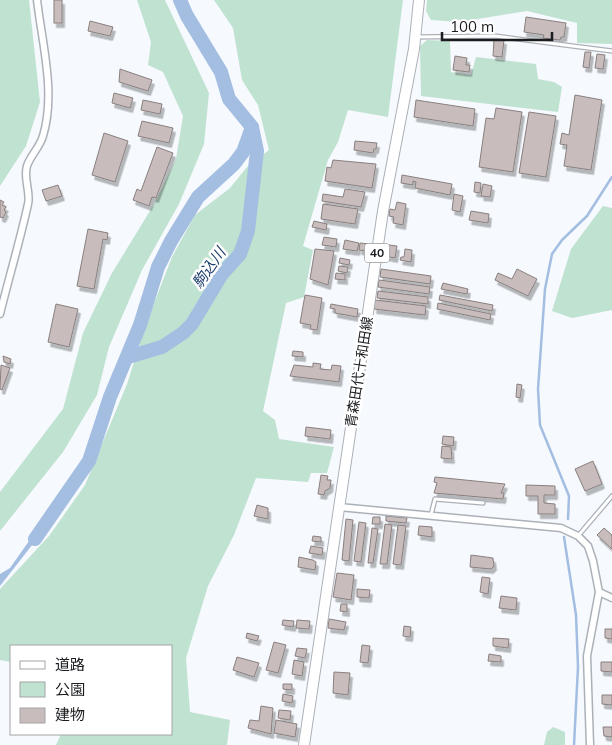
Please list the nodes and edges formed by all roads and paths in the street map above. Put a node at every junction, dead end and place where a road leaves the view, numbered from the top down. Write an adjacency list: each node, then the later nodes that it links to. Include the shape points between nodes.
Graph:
1 (37, 0): 5 (street, via 48,103 43,136 27,166 25,183 29,201)
2 (419, 0): 3 (main road, 青森田代十和田線 / 40)
3 (415, 37): 4 (lane, via 495,36); 8 (main road, 青森田代十和田線 / 40, via 383,210)
4 (612, 51)
5 (0, 314)
6 (612, 496): 10 (lane)
7 (483, 503): 9 (lane, via 434,499)
8 (339, 507): 9 (street); 13 (main road, 青森田代十和田線 / 40)
9 (431, 515): 10 (street, via 561,528)
10 (578, 536): 11 (street, via 588,546)
11 (599, 592): 12 (street); 14 (street, via 587,656)
12 (612, 598)
13 (304, 745)
14 (590, 745)

